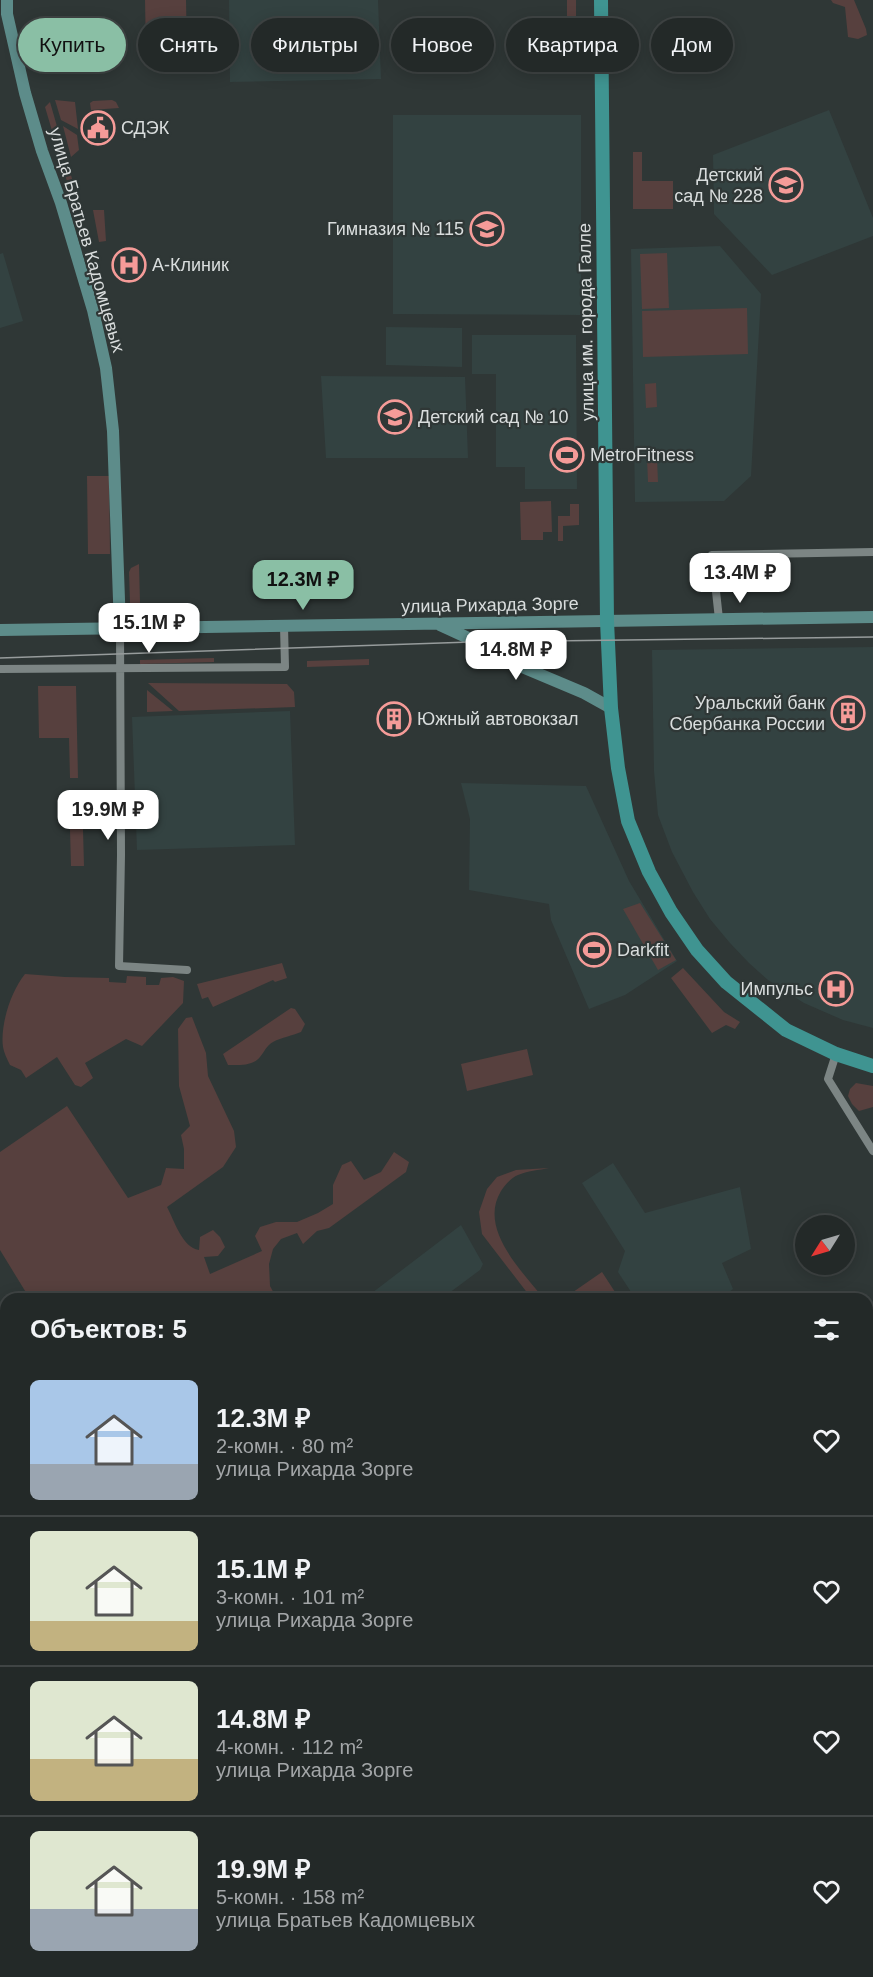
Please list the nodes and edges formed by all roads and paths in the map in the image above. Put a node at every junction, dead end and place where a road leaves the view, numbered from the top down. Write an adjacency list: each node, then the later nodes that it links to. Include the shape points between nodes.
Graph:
1 (7, 0): 9 (main road, улица Братьев Кадомцевых, via 25,90 93,310 106,368 112,422)
2 (601, 0): 6 (main road, улица им. города Галле)
3 (873, 552): 5 (street, via 712,555)
4 (873, 617): 5 (main road, улица Рихарда Зорге)
5 (719, 619): 6 (main road, улица Рихарда Зорге)
6 (607, 621): 7 (main road, улица Рихарда Зорге); 13 (main road, улица им. города Галле)
7 (436, 623): 8 (main road, улица Рихарда Зорге); 13 (main road, via 477,642 496,656)
8 (284, 626): 9 (main road, улица Рихарда Зорге); 11 (street, via 285,667)
9 (120, 628): 10 (main road, улица Рихарда Зорге); 11 (street, улица Братьев Кадомцевых)
10 (0, 630)
11 (119, 667): 12 (street); 14 (street, улица Братьев Кадомцевых, via 119,966)
12 (0, 669)
13 (611, 708): 15 (main road, улица им. города Галле, via 628,821 671,912 697,950 726,982 786,1030)
14 (187, 970)
15 (836, 1054): 16 (main road, улица им. города Галле); 17 (street, via 828,1079)
16 (873, 1066)
17 (873, 1151)

